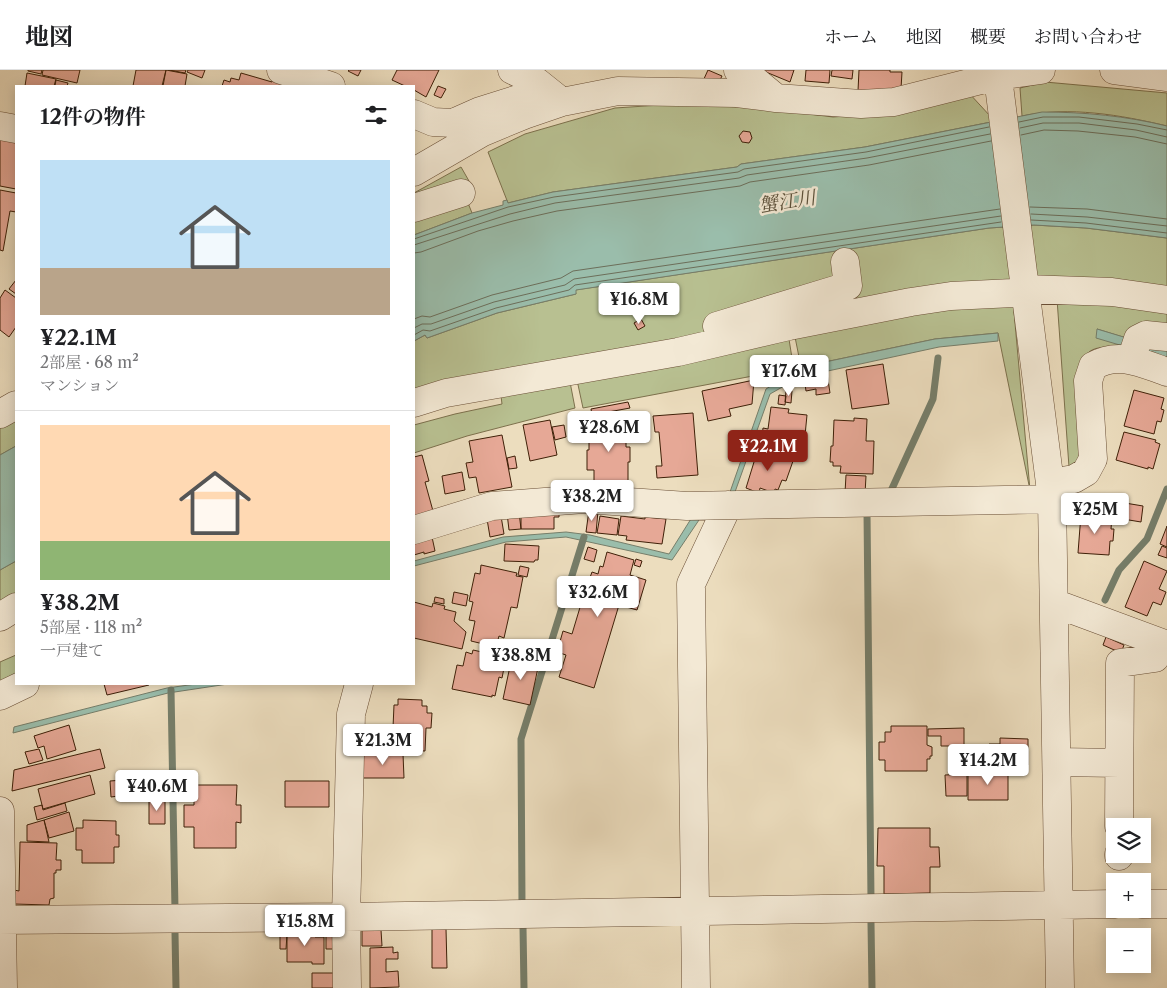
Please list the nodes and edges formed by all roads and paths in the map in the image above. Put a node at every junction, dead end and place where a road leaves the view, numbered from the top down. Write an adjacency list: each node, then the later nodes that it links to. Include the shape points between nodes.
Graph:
1 (281, 70): 8 (street)
2 (512, 70): 10 (street, via 537,82)
3 (738, 70): 9 (street)
4 (1041, 70): 7 (street)
5 (1114, 70): 6 (street)
6 (1167, 77)
7 (998, 79): 9 (street, via 894,102 861,104); 18 (street)
8 (328, 85)
9 (776, 98): 10 (street, via 737,93 618,91)
10 (562, 102): 11 (street, via 528,96 453,123 433,122); 14 (street, via 483,132)
11 (415, 114)
12 (0, 126): 13 (street)
13 (15, 129)
14 (415, 171)
15 (461, 192): 16 (street)
16 (415, 208)
17 (845, 262): 22 (street, via 848,286 699,331)
18 (1026, 285): 19 (street); 22 (street, via 1013,293 911,302); 27 (street)
19 (1167, 300)
20 (1167, 337): 21 (street, via 1146,335)
21 (1134, 350): 23 (street); 27 (street, via 1093,366 1088,381 1093,459 1086,472)
22 (678, 352): 24 (street, via 446,393)
23 (1167, 372)
24 (415, 403)
25 (15, 406): 26 (street)
26 (0, 414)
27 (1051, 491): 28 (street); 30 (street)
28 (728, 505): 29 (street, via 687,506 584,499 492,506); 45 (street, via 691,584)
29 (415, 530)
30 (1054, 603): 33 (street); 37 (street)
31 (15, 609): 32 (street)
32 (0, 617)
33 (1166, 644): 38 (street, via 1155,658 1120,663)
34 (23, 685): 36 (street)
35 (359, 685): 46 (street, via 351,714)
36 (0, 696)
37 (1057, 762): 38 (street); 44 (street)
38 (1119, 763): 40 (street)
39 (0, 812): 47 (street)
40 (1119, 818)
41 (1106, 904): 44 (street)
42 (1151, 904): 43 (street)
43 (1167, 904)
44 (1059, 905): 45 (street); 51 (street)
45 (695, 912): 46 (street); 50 (street)
46 (346, 917): 47 (street); 49 (street)
47 (1, 920): 48 (street)
48 (3, 988)
49 (347, 988)
50 (696, 988)
51 (1060, 988)

